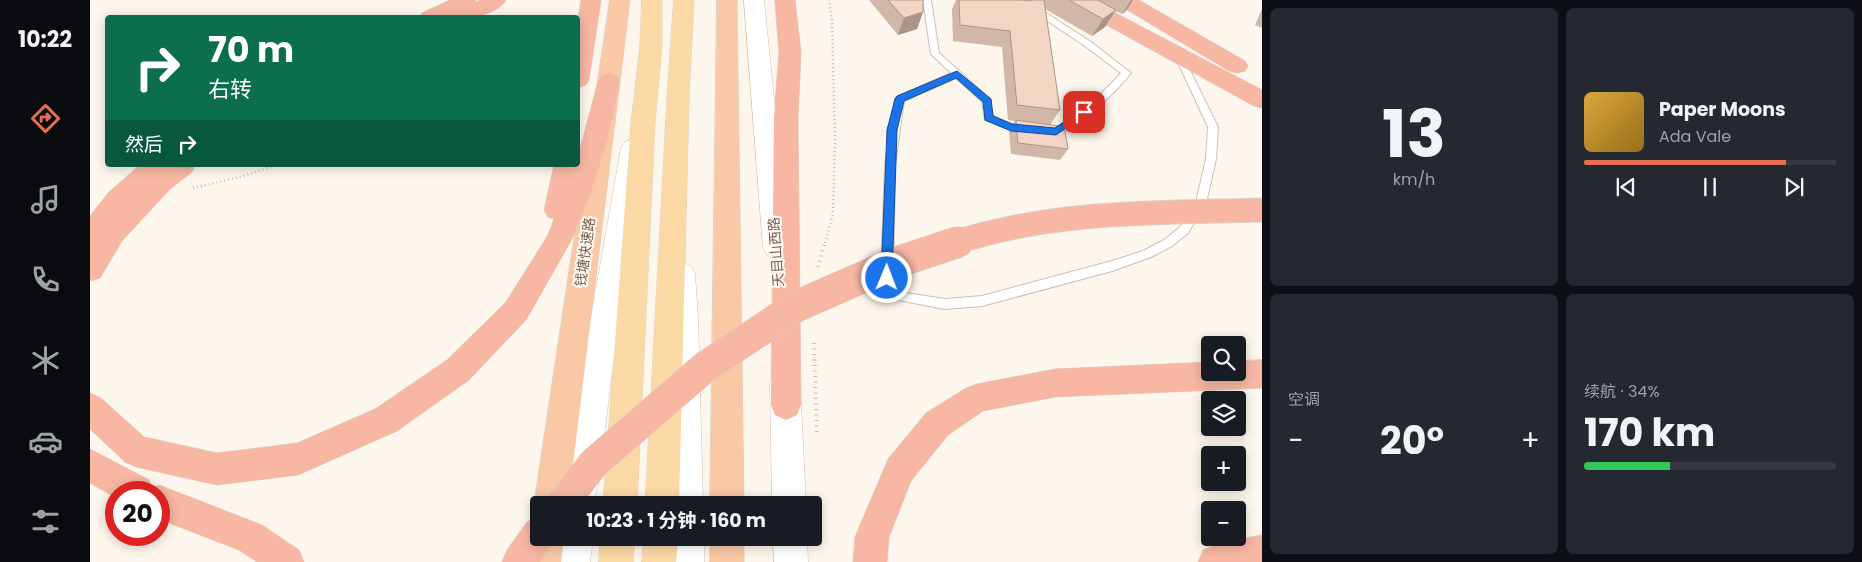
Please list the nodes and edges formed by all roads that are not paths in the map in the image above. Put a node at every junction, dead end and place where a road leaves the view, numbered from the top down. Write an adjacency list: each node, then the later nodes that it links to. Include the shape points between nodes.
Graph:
1 (466, 0): 14 (highway)
2 (496, 0): 15 (highway)
3 (592, 0): 18 (highway)
4 (620, 0): 20 (highway, 钱塘快速路)
5 (652, 0): 16 (main road)
6 (684, 0): 26 (main road)
7 (727, 0): 42 (highway)
8 (754, 0): 32 (main road, 天目山西路)
9 (785, 0): 32 (highway, via 790,52 786,118)
10 (927, 0): 19 (lane, via 935,54)
11 (1020, 0): 19 (lane, via 1126,73 1108,95 1056,132 1011,127 988,118 987,101)
12 (1075, 0): 17 (highway)
13 (1124, 0): 21 (highway)
14 (435, 15)
15 (465, 15)
16 (651, 45): 38 (main road, via 598,363); 39 (main road, via 643,123)
17 (1179, 56): 19 (lane, via 1213,127 1211,159 1202,203 1184,230 1147,254 1104,269 982,302 945,304 902,296 887,278 892,130 900,99); 22 (highway)
18 (580, 69)
19 (957, 74)
20 (609, 81): 30 (highway, via 594,141 560,239); 36 (highway, 钱塘快速路)
21 (1262, 81)
22 (1262, 100)
23 (155, 167): 28 (highway, via 118,199)
24 (566, 167): 30 (highway, via 555,219)
25 (186, 177): 29 (highway, via 161,182 113,233)
26 (675, 196): 40 (main road); 41 (main road, via 684,317)
27 (1262, 210): 37 (highway, bridge, via 1152,212 1053,220 970,238 895,263 797,306 705,367 594,462)
28 (90, 236)
29 (90, 270)
30 (516, 311): 33 (highway, via 458,370 386,420 298,459 217,470 136,451)
31 (1262, 374): 63 (highway, via 1055,383 978,398 937,424 899,470 872,537)
32 (786, 405): 43 (main road, 天目山西路)
33 (90, 408)
34 (90, 465): 35 (highway)
35 (118, 481)
36 (552, 496)
37 (568, 496)
38 (581, 496)
39 (621, 496)
40 (662, 496)
41 (686, 496)
42 (727, 496)
43 (789, 496)
44 (170, 506): 54 (highway, via 250,537)
45 (530, 546): 55 (highway)
46 (546, 546): 56 (highway)
47 (575, 546): 57 (main road)
48 (617, 546): 58 (main road)
49 (661, 546): 59 (main road)
50 (687, 546): 60 (main road)
51 (727, 546): 61 (highway)
52 (790, 546): 62 (main road)
53 (1262, 552): 64 (highway)
54 (286, 562)
55 (519, 562)
56 (544, 562)
57 (573, 562)
58 (616, 562)
59 (660, 562)
60 (687, 562)
61 (727, 562)
62 (791, 562)
63 (870, 562)
64 (1215, 562)

